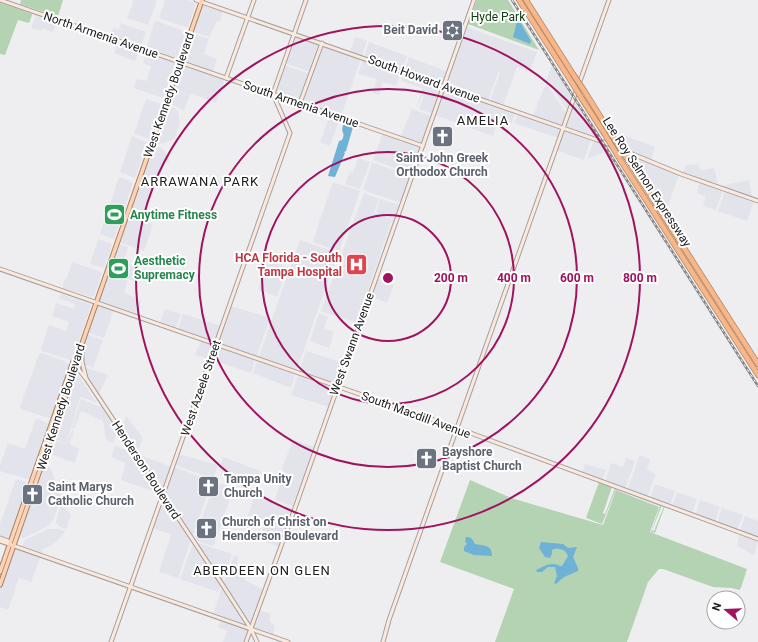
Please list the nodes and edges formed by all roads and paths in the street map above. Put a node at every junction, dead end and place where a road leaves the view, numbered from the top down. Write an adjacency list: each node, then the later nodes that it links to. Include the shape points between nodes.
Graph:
1 (0, 0): 13 (street, North Armenia Avenue)
2 (196, 0): 9 (street, South Howard Avenue)
3 (254, 0): 10 (street)
4 (306, 0): 11 (street)
5 (474, 0): 15 (street, West Swann Avenue)
6 (519, 0): 27 (highway, Lee Roy Selmon Expressway, bridge)
7 (526, 0): 26 (highway, Lee Roy Selmon Expressway, bridge)
8 (609, 0): 18 (street)
9 (201, 1): 10 (street, South Howard Avenue); 13 (main road, West Kennedy Boulevard)
10 (248, 18): 11 (street, South Howard Avenue); 14 (street)
11 (294, 34): 12 (street, South Howard Avenue); 16 (street)
12 (322, 43): 15 (street, South Howard Avenue); 17 (street)
13 (180, 62): 14 (street, South Armenia Avenue); 22 (main road, West Kennedy Boulevard)
14 (226, 78): 16 (street, South Armenia Avenue)
15 (443, 86): 18 (street, South Howard Avenue); 19 (street, West Swann Avenue)
16 (273, 94): 17 (street, South Armenia Avenue); 24 (street, West Azeele Street, via 290,133)
17 (300, 104): 19 (street, South Armenia Avenue)
18 (563, 128): 20 (street, South Howard Avenue); 30 (street)
19 (423, 146): 29 (street, West Swann Avenue)
20 (758, 201)
21 (0, 269): 22 (street, South Macdill Avenue)
22 (96, 302): 23 (main road, West Kennedy Boulevard); 24 (street, South Macdill Avenue)
23 (82, 342): 25 (main road, West Kennedy Boulevard); 28 (street, Henderson Boulevard, via 82,362)
24 (216, 345): 29 (street, South Macdill Avenue); 31 (street, West Azeele Street)
25 (77, 358): 28 (street, Henderson Boulevard, via 78,369); 34 (main road, West Kennedy Boulevard); 34 (main road, West Kennedy Boulevard, via 73,362)
26 (758, 364)
27 (758, 375)
28 (87, 380): 31 (street, Henderson Boulevard)
29 (337, 387): 30 (street, South Macdill Avenue); 38 (street, West Swann Avenue)
30 (457, 428): 32 (street, South Macdill Avenue); 43 (street)
31 (162, 496): 37 (street, West Azeele Street); 38 (street, Henderson Boulevard)
32 (758, 539)
33 (0, 540): 34 (street)
34 (12, 544): 35 (main road, West Kennedy Boulevard); 36 (main road, West Kennedy Boulevard); 37 (street)
35 (0, 572)
36 (0, 586)
37 (130, 587): 38 (street); 39 (street, West Azeele Street)
38 (251, 629): 40 (street, West Swann Avenue); 41 (street, Henderson Boulevard); 42 (street)
39 (111, 642)
40 (246, 642)
41 (257, 642)
42 (288, 642)
43 (383, 642)

